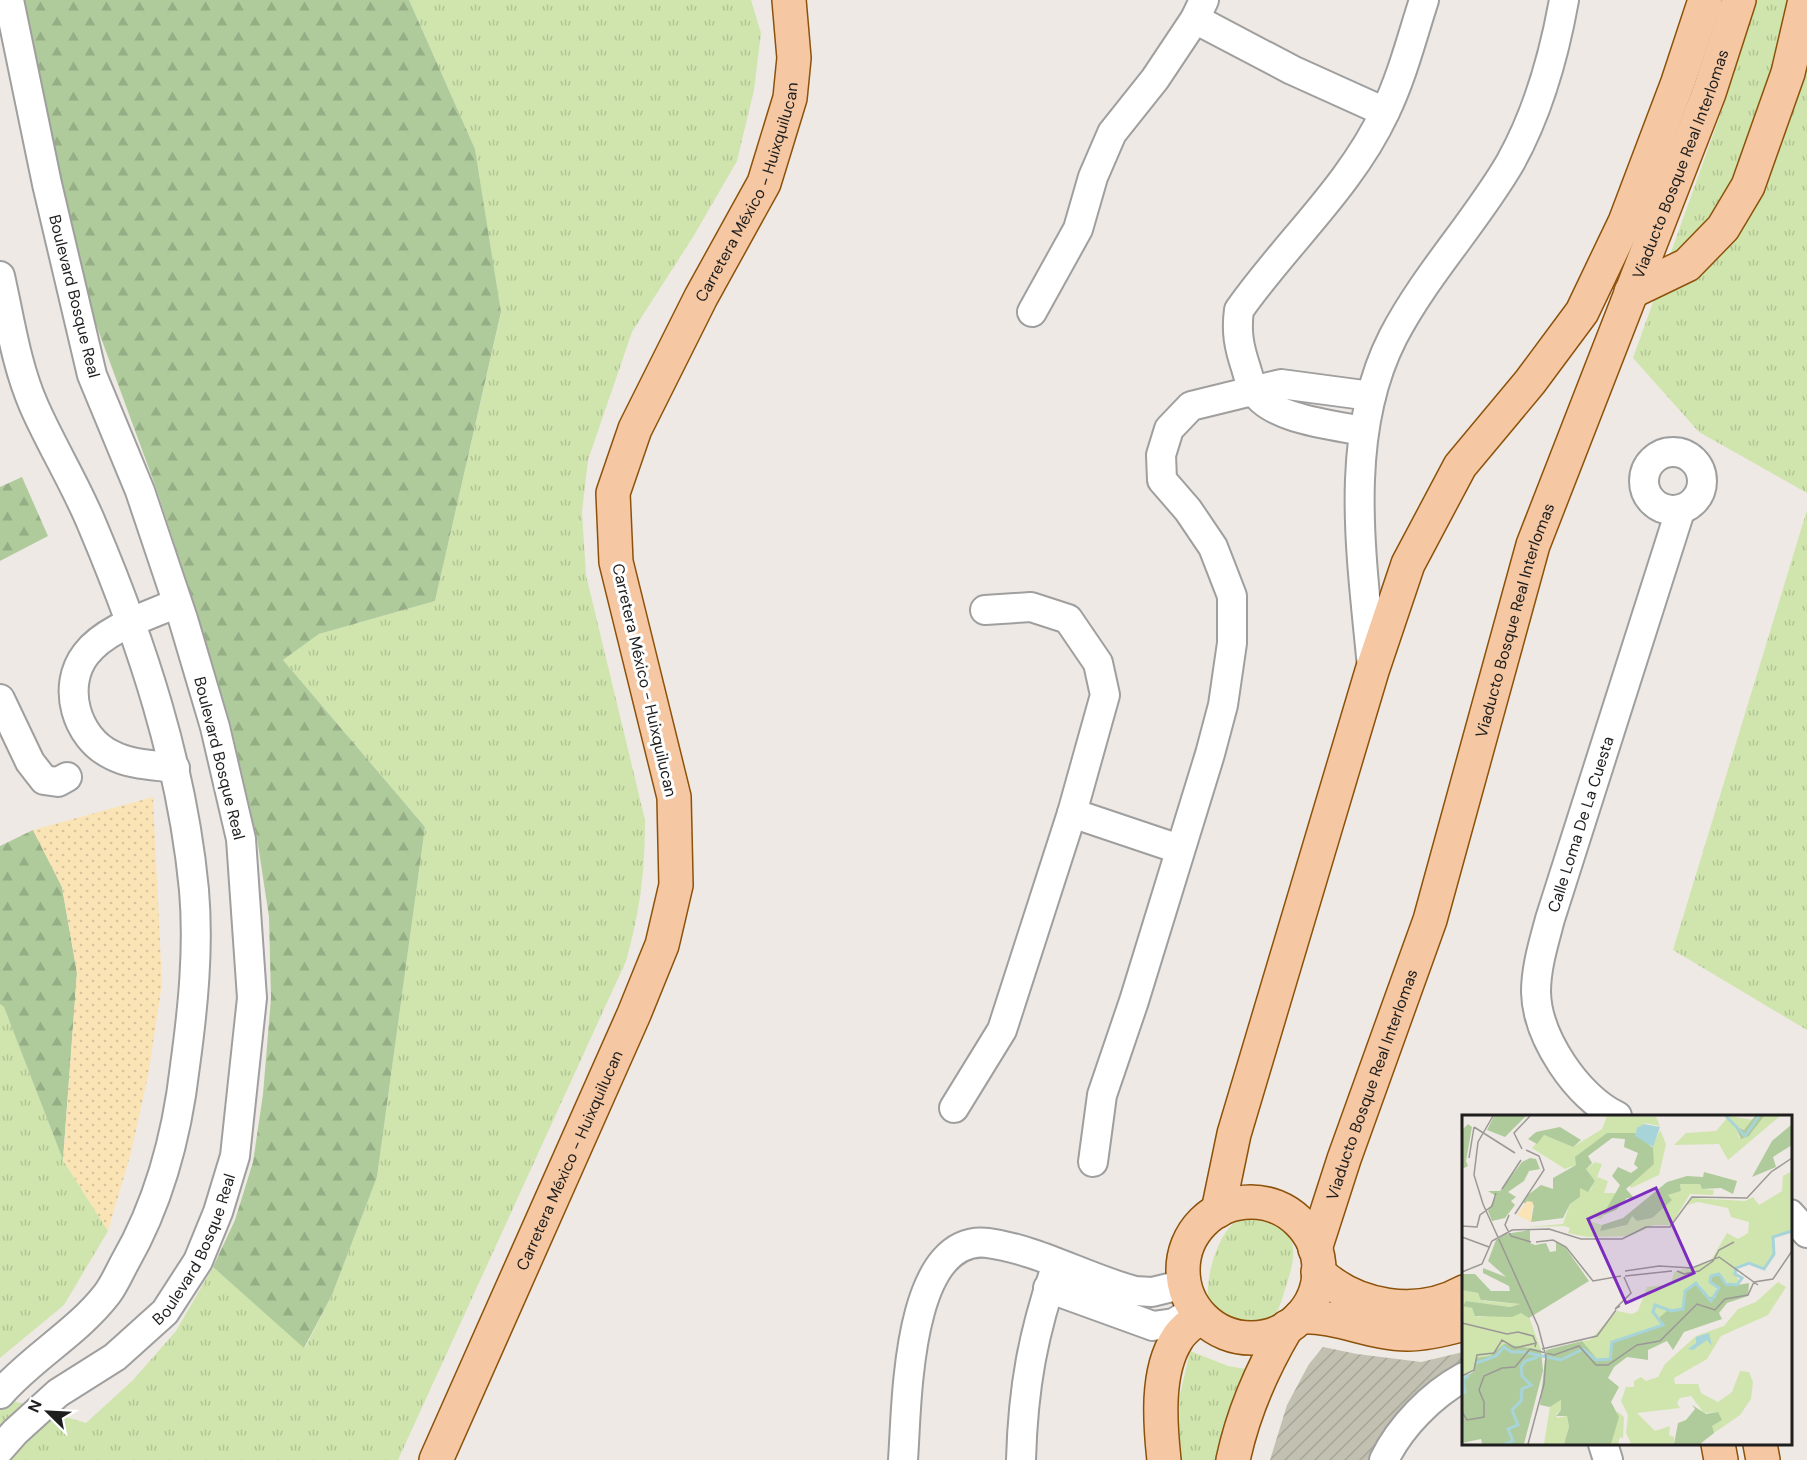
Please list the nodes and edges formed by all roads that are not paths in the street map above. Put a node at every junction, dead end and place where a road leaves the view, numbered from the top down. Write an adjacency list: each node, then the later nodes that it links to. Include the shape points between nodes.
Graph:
1 (9, 0): 17 (street, Boulevard Bosque Real, via 92,375 140,490)
2 (789, 0): 44 (main road, Carretera México - Huixquilucan, via 794,58 790,98 764,183 635,429 613,493 616,562 674,797 676,885 662,945)
3 (1424, 0): 9 (street)
4 (1564, 0): 14 (street, via 1531,121 1510,164 1393,337)
5 (1706, 0): 20 (main road, Viaducto Bosque Real Interlomas, via 1624,222 1582,312 1461,466 1408,564)
6 (1739, 0): 11 (main road, Viaducto Bosque Real Interlomas, via 1709,93)
7 (1805, 0): 11 (main road, via 1788,73 1743,195 1723,228 1687,265)
8 (1199, 10): 9 (street, via 1292,70); 12 (street, via 1155,79 1112,133 1093,177 1078,229)
9 (1385, 112): 13 (street, via 1338,186 1239,310 1239,347)
10 (0, 276): 19 (street, via 21,370 33,404 92,523)
11 (1631, 292): 32 (main road, Viaducto Bosque Real Interlomas, via 1533,545 1430,920 1344,1160)
12 (1032, 312)
13 (1254, 392): 14 (street, via 1297,384); 15 (street, via 1277,411); 25 (street, via 1191,406 1169,429 1161,455 1162,480 1213,547 1232,596 1233,643 1223,705)
14 (1371, 396): 15 (street)
15 (1363, 431): 20 (street, via 1362,566)
16 (1680, 511): 27 (street, Calle Loma De La Cuesta, via 1550,919 1536,992 1540,1018 1554,1053 1576,1082 1605,1111)
17 (177, 603): 19 (street); 43 (street, Boulevard Bosque Real, via 215,727 242,839 252,998 235,1156 198,1261 165,1312 115,1357 58,1393)
18 (985, 610): 24 (street, via 1031,607 1068,619 1098,663 1105,695)
19 (131, 624): 22 (street, via 102,638 86,654 76,675 73,698 79,720); 23 (street)
20 (1372, 671): 29 (main road, Viaducto Bosque Real Interlomas, via 1234,1134)
21 (0, 699): 22 (street, via 30,762 44,780 58,782)
22 (104, 750): 23 (street, via 134,763)
23 (175, 768): 39 (street, via 194,891 194,993 183,1088 166,1170 143,1231 107,1294 68,1334 18,1373)
24 (1072, 813): 25 (street); 26 (street, via 1002,1030)
25 (1179, 849): 28 (street, via 1102,1095)
26 (954, 1108)
27 (1615, 1115)
28 (1094, 1162)
29 (1218, 1211): 32 (main road, via 1246,1203 1276,1207 1300,1223); 35 (main road, via 1203,1223 1188,1245 1184,1263)
30 (1792, 1215): 31 (street)
31 (1807, 1233)
32 (1317, 1261): 34 (main road, via 1347,1294 1385,1305 1424,1305); 36 (main road, via 1311,1301)
33 (1053, 1276): 35 (street, via 1135,1291 1160,1291); 45 (street, via 1016,1249 985,1243 961,1247 944,1262 929,1281 918,1320 906,1391); 46 (street, via 1030,1355 1023,1398)
34 (1462, 1293)
35 (1193, 1303): 36 (main road, via 1222,1332 1242,1337 1262,1337); 47 (main road, via 1170,1353 1162,1401)
36 (1294, 1322): 37 (main road, via 1328,1318 1408,1334); 48 (main road, via 1255,1390)
37 (1462, 1324)
38 (1462, 1379): 49 (street, via 1425,1407 1394,1440)
39 (0, 1394)
40 (1604, 1445): 50 (street)
41 (1718, 1445): 51 (main road)
42 (1760, 1445): 52 (main road)
43 (0, 1449)
44 (436, 1460)
45 (903, 1460)
46 (1021, 1460)
47 (1164, 1460)
48 (1233, 1460)
49 (1384, 1460)
50 (1608, 1460)
51 (1721, 1460)
52 (1763, 1460)

